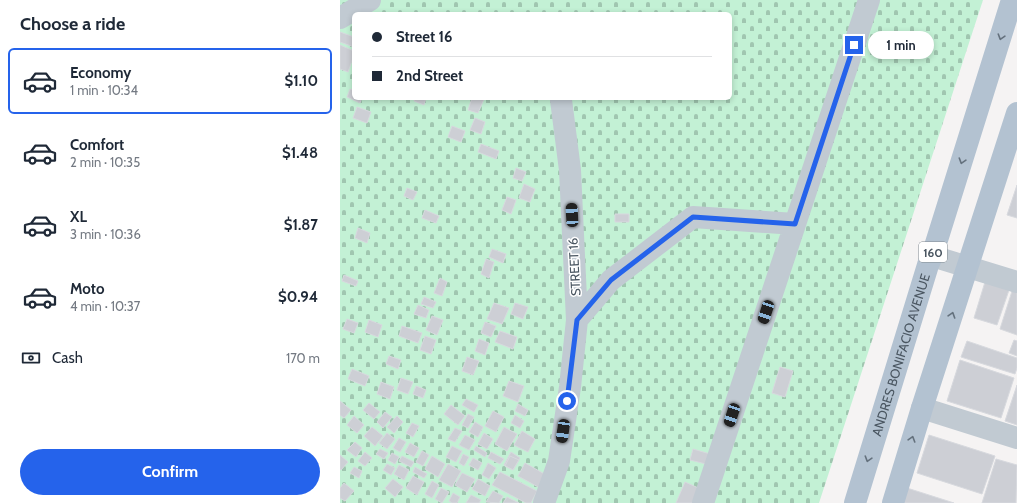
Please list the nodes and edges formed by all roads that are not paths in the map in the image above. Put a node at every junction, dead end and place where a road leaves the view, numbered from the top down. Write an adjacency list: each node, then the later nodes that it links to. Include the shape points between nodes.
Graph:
1 (370, 0): 4 (street)
2 (869, 0): 7 (street)
3 (1012, 0): 8 (main road, ANDRES BONIFACIO AVENUE / 160, one-way to 8)
4 (340, 18)
5 (561, 100): 11 (street, STREET 16, via 570,170)
6 (1017, 113): 9 (main road)
7 (795, 224): 11 (street, via 693,217 611,280); 15 (street)
8 (932, 256): 9 (street); 16 (main road, ANDRES BONIFACIO AVENUE / 160, one-way to 16)
9 (968, 267): 10 (street); 12 (main road, one-way to 9)
10 (1017, 282)
11 (577, 320): 14 (street, STREET 16, via 559,461)
12 (922, 408): 13 (street); 17 (main road, one-way to 12)
13 (1017, 438)
14 (544, 503)
15 (703, 503)
16 (855, 503)
17 (893, 503)

